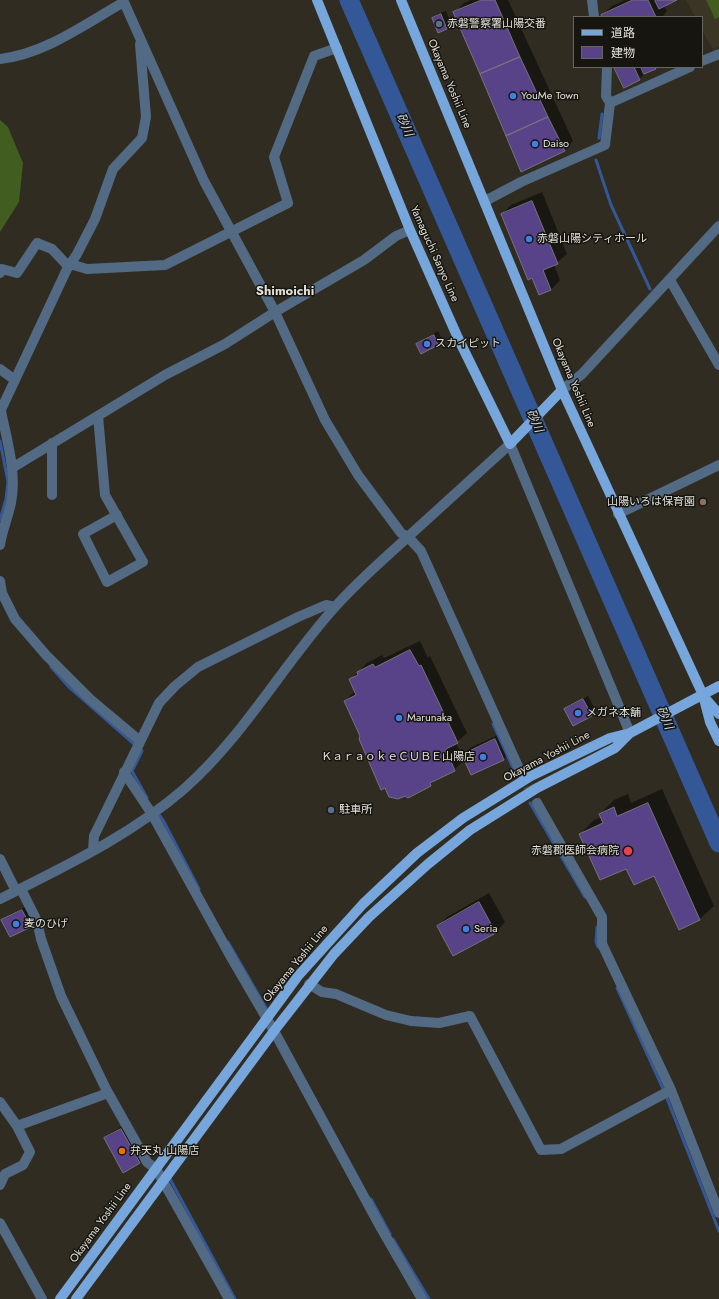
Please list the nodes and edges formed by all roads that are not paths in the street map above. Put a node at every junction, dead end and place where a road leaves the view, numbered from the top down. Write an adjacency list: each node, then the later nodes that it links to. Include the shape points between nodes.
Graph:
1 (317, 0): 7 (main road, Yamaguchi Sanyo Line)
2 (401, 0): 14 (main road, Okayama Yoshii Line)
3 (592, 0): 5 (street)
4 (123, 1): 6 (street); 9 (street, via 47,46 17,57)
5 (594, 16)
6 (139, 36): 17 (street, via 204,181); 18 (street, via 146,117 142,138 113,170 95,219)
7 (337, 48): 16 (main road, Yamaguchi Sanyo Line); 17 (street, via 314,56 274,157 288,203)
8 (719, 54): 10 (street)
9 (0, 59)
10 (703, 61)
11 (607, 68): 13 (street, via 606,96)
12 (688, 68): 13 (street)
13 (610, 103): 14 (street, via 605,145 520,182)
14 (485, 201): 25 (main road, Okayama Yoshii Line)
15 (719, 226): 20 (street)
16 (410, 230): 21 (street, via 396,236 364,260); 29 (main road, Yamaguchi Sanyo Line, via 458,338)
17 (233, 232): 18 (street, via 165,265 87,269); 21 (street)
18 (69, 265): 19 (street, via 52,249 37,243 17,273 2,269); 24 (street)
19 (0, 273)
20 (670, 280): 22 (street); 25 (street, via 582,374)
21 (275, 312): 27 (street, via 225,344 165,375); 35 (street, via 325,420 358,475 401,533)
22 (719, 365)
23 (0, 370): 24 (street)
24 (15, 380): 26 (street)
25 (562, 390): 29 (main road); 33 (main road, Okayama Yoshii Line)
26 (1, 412): 31 (street)
27 (98, 416): 28 (street); 34 (street, via 105,494)
28 (52, 443): 31 (street); 32 (street)
29 (510, 444): 35 (street); 42 (street)
30 (719, 465): 33 (street)
31 (12, 468): 36 (street, via 11,503)
32 (52, 494)
33 (618, 514): 40 (main road, Okayama Yoshii Line)
34 (116, 515): 34 (street, via 143,562 107,582 82,534)
35 (408, 537): 38 (street, via 372,568); 46 (street, via 420,551)
36 (0, 545)
37 (0, 581): 43 (street, via 2,593 15,619 46,655 90,699)
38 (335, 607): 43 (street, via 326,605 298,617 198,667 175,686 159,704); 48 (street, via 219,756 184,789)
39 (719, 686): 40 (main road)
40 (703, 695): 41 (main road); 42 (main road, Okayama Yoshii Line); 44 (main road, via 710,722)
41 (719, 714)
42 (630, 733): 53 (main road, Okayama Yoshii Line, via 615,748 537,788 464,835 369,917); 54 (main road, Okayama Yoshii Line, via 610,738 531,776 463,818 417,853 363,904 323,947)
43 (139, 740): 45 (street)
44 (719, 741)
45 (124, 772): 48 (street); 49 (street, via 94,836)
46 (521, 773)
47 (537, 803): 56 (street, via 602,917 602,944)
48 (152, 814): 49 (street); 54 (street)
49 (93, 851): 51 (street)
50 (0, 859): 51 (street)
51 (18, 890): 52 (street); 57 (street, via 37,922 61,996)
52 (0, 899)
53 (309, 984): 55 (main road, Okayama Yoshii Line); 56 (street, via 322,992 336,994 386,1015 411,1021 439,1023 470,1016 540,1150 561,1148)
54 (267, 1019): 55 (street); 60 (main road, Okayama Yoshii Line)
55 (274, 1031): 61 (main road, Okayama Yoshii Line); 69 (street, via 380,1228)
56 (671, 1090): 63 (street)
57 (108, 1093): 59 (street); 60 (street, via 147,1162)
58 (0, 1102): 59 (street)
59 (17, 1126): 62 (street, via 30,1152 23,1165 5,1174)
60 (156, 1169): 61 (street); 66 (main road, Okayama Yoshii Line)
61 (163, 1181): 67 (main road, Okayama Yoshii Line); 68 (street)
62 (0, 1185)
63 (719, 1213)
64 (0, 1222): 65 (street)
65 (42, 1299)
66 (60, 1299)
67 (76, 1299)
68 (229, 1299)
69 (422, 1299)

